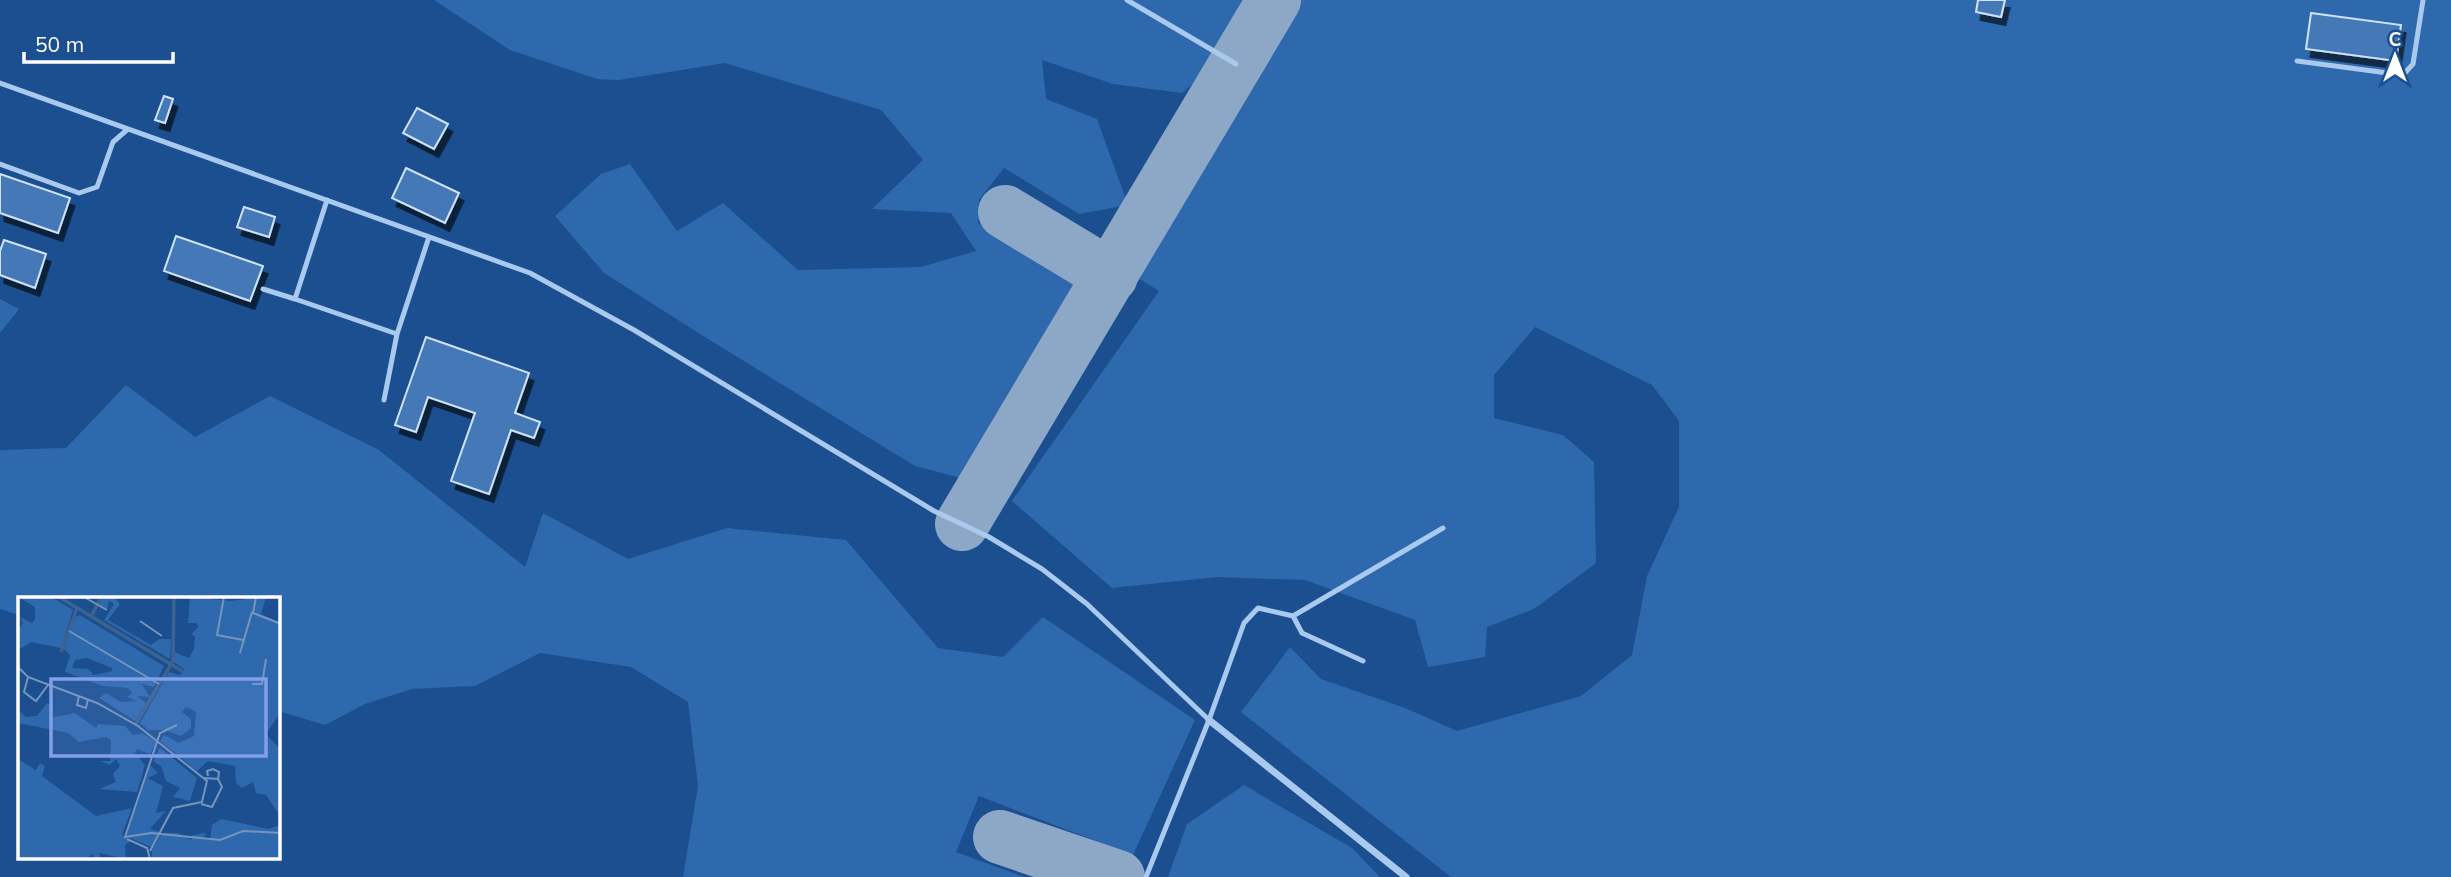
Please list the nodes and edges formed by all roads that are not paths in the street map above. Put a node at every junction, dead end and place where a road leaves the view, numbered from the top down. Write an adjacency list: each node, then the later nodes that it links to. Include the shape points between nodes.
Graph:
1 (1127, 0): 4 (lane)
2 (2423, 0): 3 (lane, via 2413,64 2403,75)
3 (2298, 61)
4 (1236, 64)
5 (0, 83): 6 (lane)
6 (128, 129): 7 (lane, via 113,142 97,187 79,193); 8 (lane)
7 (0, 164)
8 (327, 200): 9 (lane); 11 (lane)
9 (429, 237): 12 (lane); 17 (lane, via 530,273 646,337 934,511 1042,569 1087,604)
10 (263, 289): 11 (lane)
11 (295, 299): 12 (lane)
12 (397, 334): 13 (lane)
13 (384, 400)
14 (1443, 528): 15 (lane)
15 (1293, 615): 16 (lane, via 1302,633); 17 (lane, via 1258,608 1244,623)
16 (1363, 661)
17 (1209, 720): 18 (lane); 19 (street)
18 (1146, 877)
19 (1406, 877)

